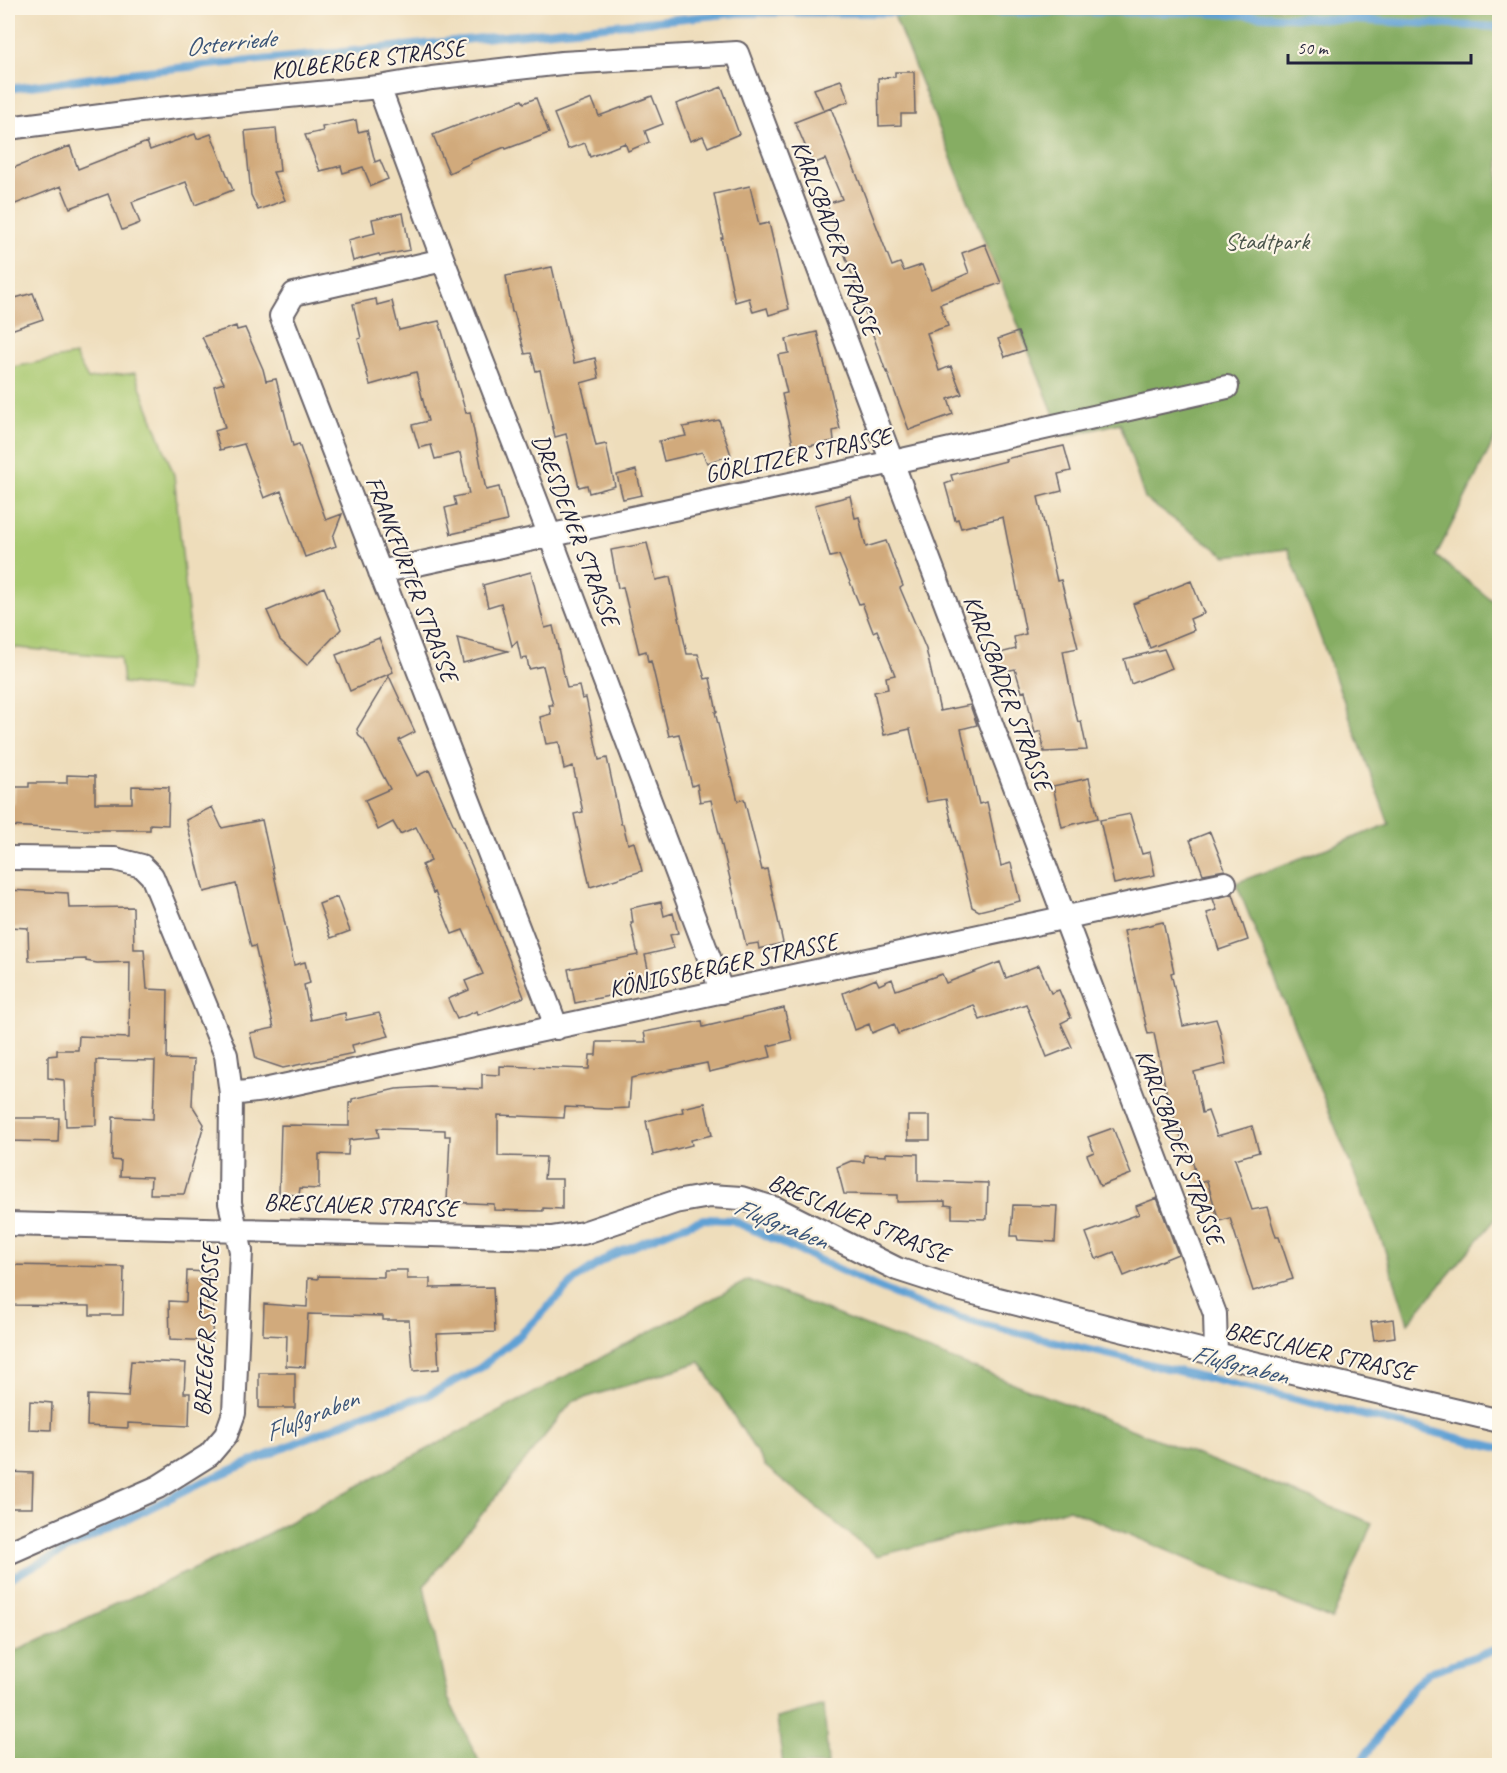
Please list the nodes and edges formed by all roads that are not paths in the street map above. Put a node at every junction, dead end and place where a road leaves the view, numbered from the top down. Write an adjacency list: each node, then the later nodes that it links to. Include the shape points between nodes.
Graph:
1 (737, 53): 2 (street, KOLBERGER STRASSE, via 561,63); 6 (street, KARLSBADER STRASSE)
2 (379, 87): 3 (street, KOLBERGER STRASSE); 4 (street, DRESDENER STRASSE)
3 (8, 128)
4 (443, 260): 7 (street, DRESDENER STRASSE); 8 (street, FRANKFURTER STRASSE, via 294,294 281,316)
5 (1227, 387): 6 (street, GÖRLITZER STRASSE)
6 (893, 462): 7 (street, GÖRLITZER STRASSE); 11 (street, KARLSBADER STRASSE)
7 (550, 536): 8 (street, GÖRLITZER STRASSE); 12 (street, DRESDENER STRASSE)
8 (380, 572): 13 (street, FRANKFURTER STRASSE)
9 (8, 858): 14 (street, via 115,859 142,867 153,876 226,1055)
10 (1225, 883): 11 (street, KÖNIGSBERGER STRASSE)
11 (1064, 919): 12 (street, KÖNIGSBERGER STRASSE); 17 (street, KARLSBADER STRASSE, via 1215,1314)
12 (722, 992): 13 (street, KÖNIGSBERGER STRASSE)
13 (557, 1028): 14 (street, KÖNIGSBERGER STRASSE)
14 (231, 1094): 16 (street, via 230,1203)
15 (8, 1224): 16 (street, BRESLAUER STRASSE)
16 (237, 1229): 17 (street, BRESLAUER STRASSE, via 551,1238 583,1233 675,1202 710,1196 741,1198 777,1209 897,1269 962,1290); 19 (street, BRIEGER STRASSE, via 241,1251 234,1413 226,1435 209,1455 158,1487)
17 (1216, 1354): 18 (street, BRESLAUER STRASSE)
18 (1500, 1421)
19 (8, 1553)

